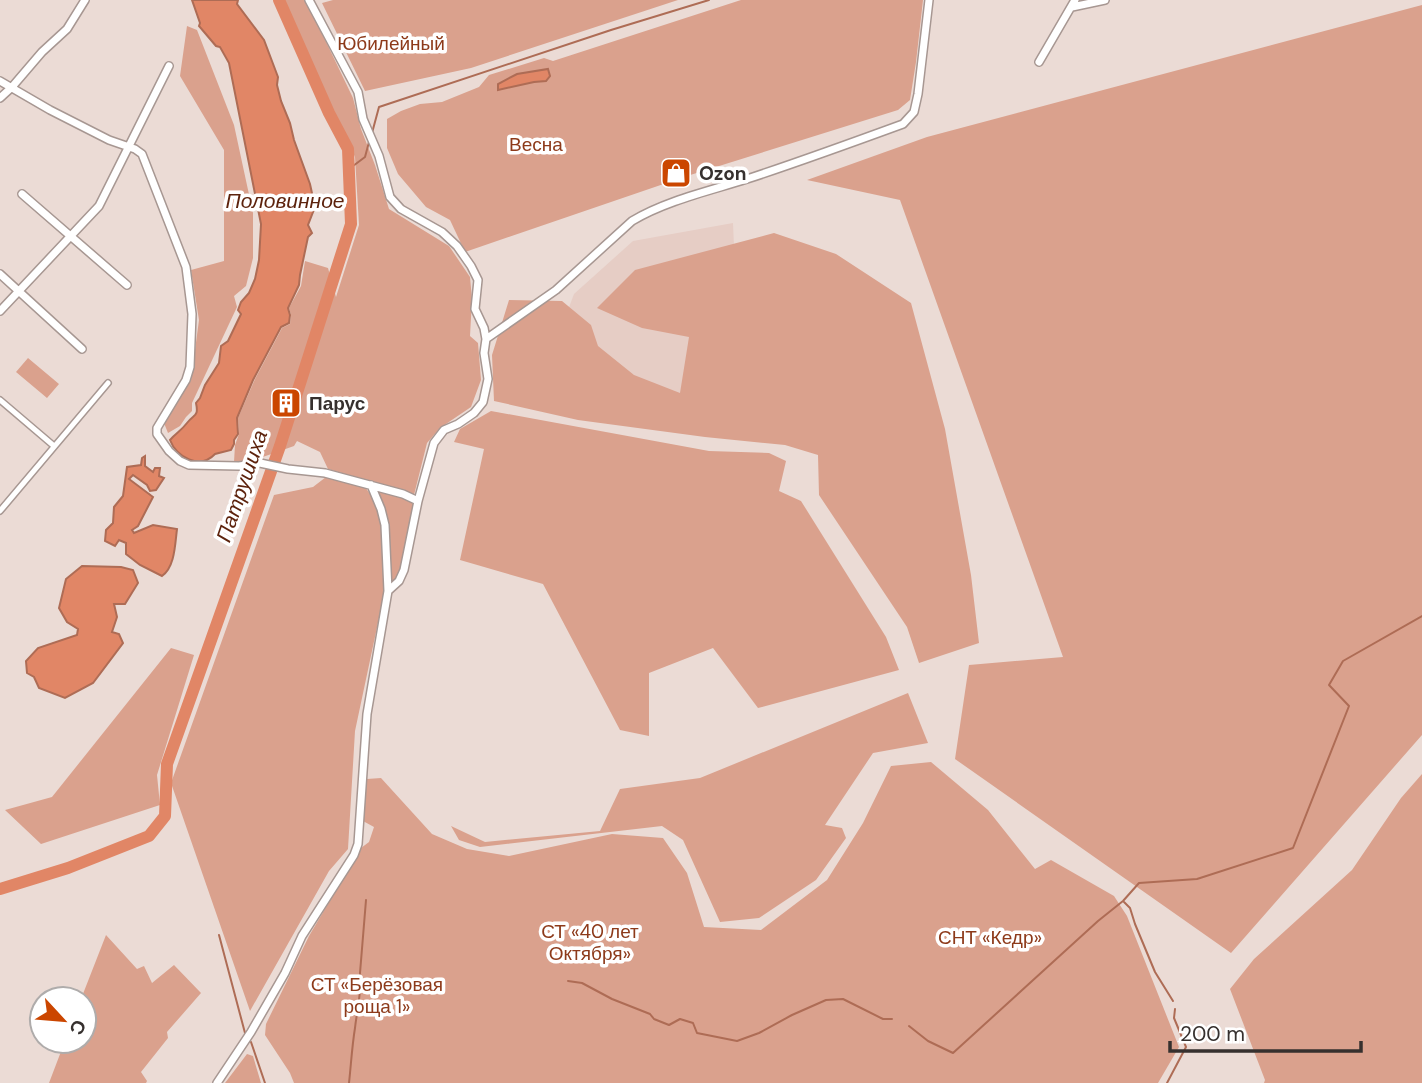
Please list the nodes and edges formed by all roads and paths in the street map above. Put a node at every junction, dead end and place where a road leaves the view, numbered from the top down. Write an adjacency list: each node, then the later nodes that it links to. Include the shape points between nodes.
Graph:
1 (85, 0): 9 (street, via 67,29)
2 (309, 0): 18 (street, via 358,92 390,197 401,209 442,232 471,266 478,280 475,309)
3 (929, 0): 18 (street, via 920,84 914,111 903,124 642,215 556,290)
4 (1105, 0): 5 (street)
5 (1073, 3): 6 (street)
6 (1039, 62)
7 (169, 66): 11 (street)
8 (0, 80): 9 (street)
9 (12, 87): 10 (street); 11 (street, via 109,140)
10 (0, 99)
11 (130, 146): 13 (street, via 99,206); 23 (street, via 142,154 186,267 192,314 190,367 157,428 169,451 189,464 260,463)
12 (22, 194): 13 (street)
13 (72, 236): 15 (street); 16 (street)
14 (0, 274): 16 (street)
15 (127, 285)
16 (19, 290): 17 (street); 19 (street)
17 (0, 311)
18 (486, 339): 24 (street, via 484,402 444,430 434,443)
19 (82, 349)
20 (108, 383): 22 (street)
21 (0, 400): 22 (street)
22 (54, 446): 25 (street)
23 (371, 485): 24 (street); 26 (street, via 385,525)
24 (418, 501): 26 (street, via 404,570)
25 (0, 511)
26 (388, 591): 27 (street, via 367,714 358,844)
27 (217, 1083)

